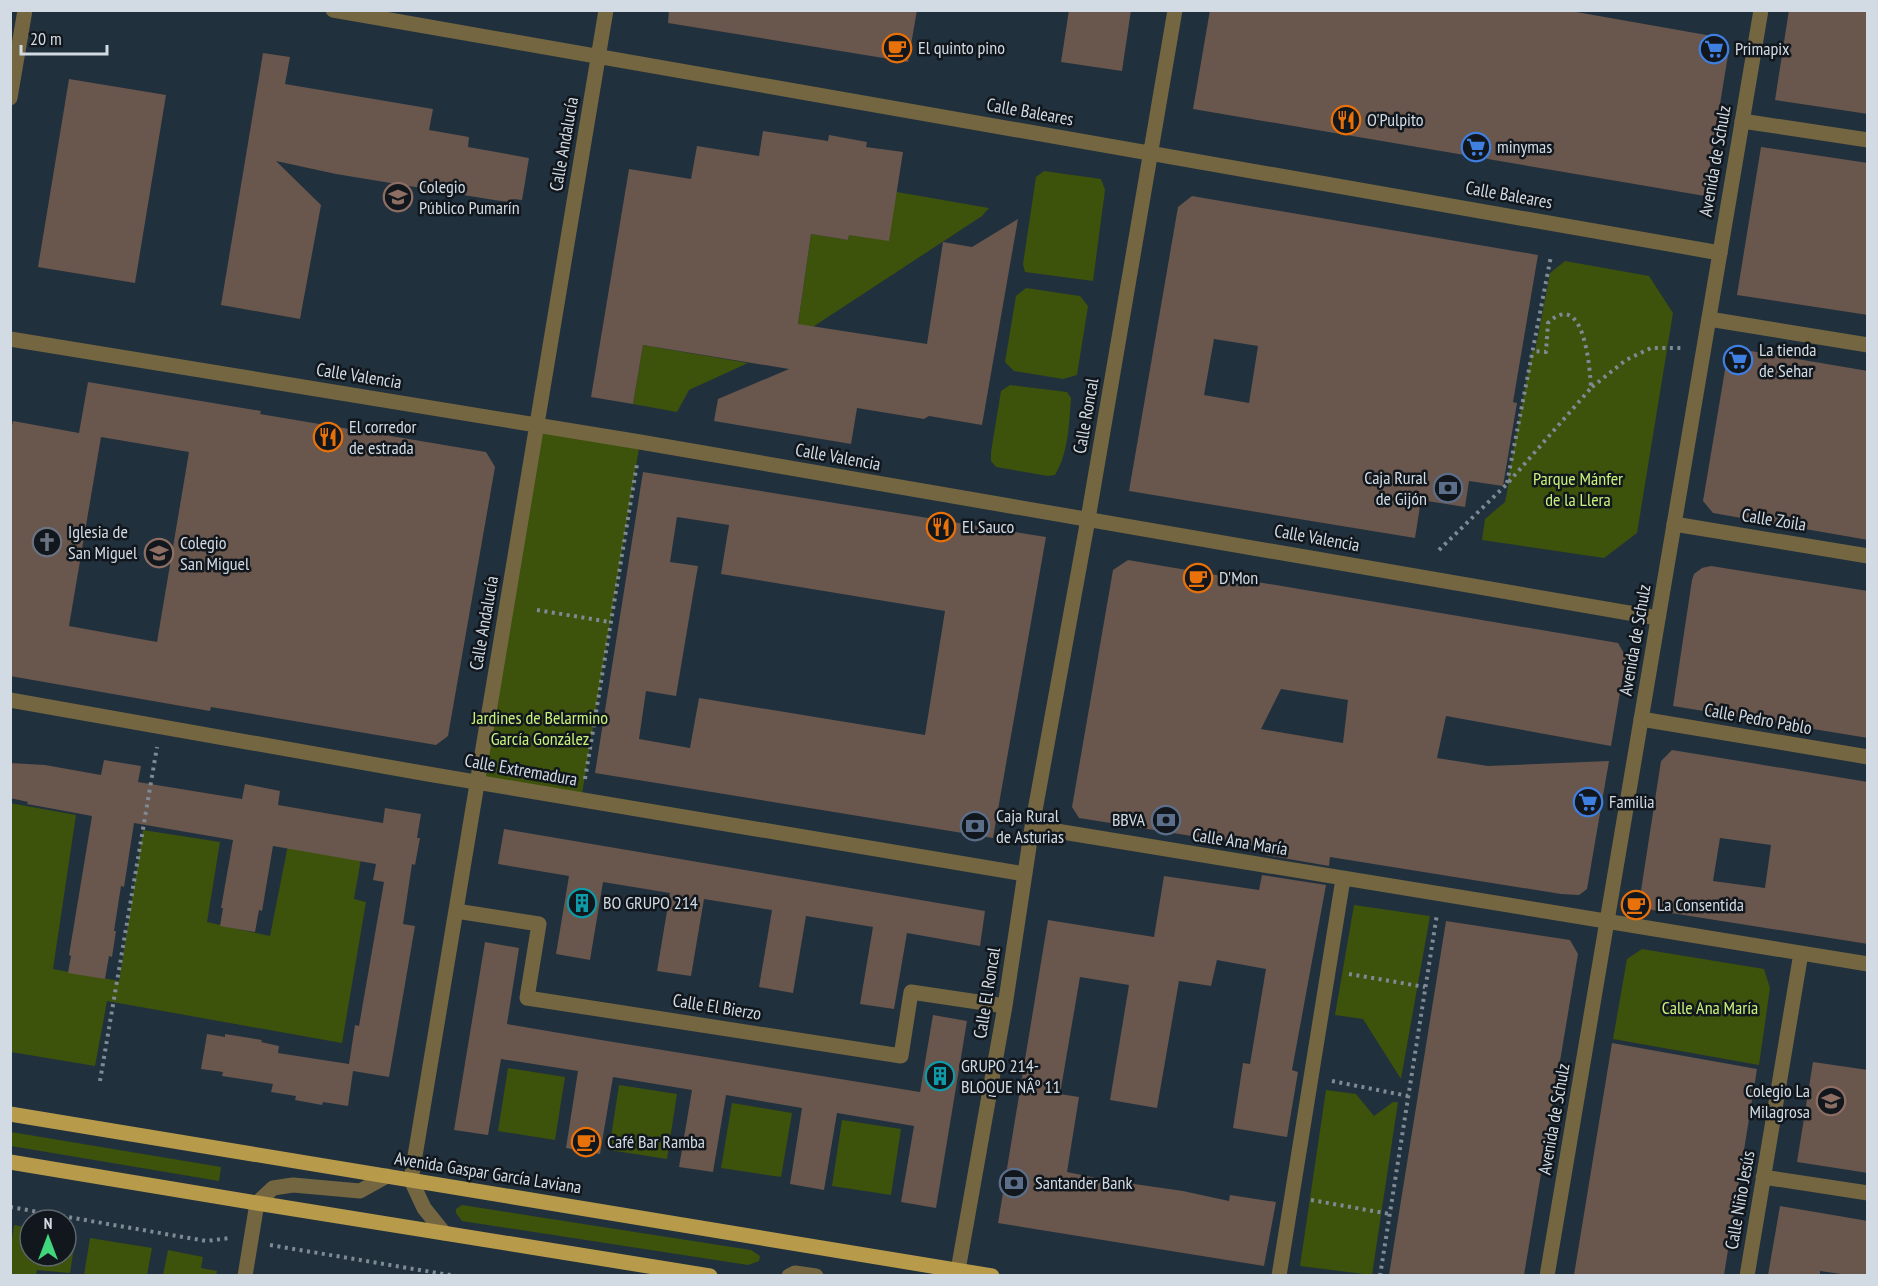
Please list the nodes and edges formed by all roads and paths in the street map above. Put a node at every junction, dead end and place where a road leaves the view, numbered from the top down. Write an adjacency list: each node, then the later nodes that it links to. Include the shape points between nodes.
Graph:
1 (25, 10): 7 (street)
2 (333, 10): 6 (street, Calle Baleares)
3 (606, 10): 6 (street, Calle Andalucía)
4 (1175, 10): 10 (street, Calle Roncal)
5 (1756, 11): 8 (street, Avenida de Schulz)
6 (598, 56): 10 (street, Calle Baleares); 19 (street, Calle Andalucía)
7 (10, 98)
8 (1742, 121): 9 (street); 11 (street, Avenida de Schulz)
9 (1868, 140)
10 (1151, 152): 11 (street, Calle Baleares); 22 (street, Calle Roncal)
11 (1720, 253): 13 (street, Avenida de Schulz)
12 (1551, 256): 17 (path)
13 (1709, 319): 15 (street); 16 (street, Avenida de Schulz)
14 (10, 339): 19 (street, Calle Valencia)
15 (1868, 345)
16 (1702, 350): 18 (path, via 1651,348 1626,360); 23 (street, Avenida de Schulz)
17 (1532, 351): 18 (path, via 1546,352 1548,323 1555,317 1565,315 1577,321 1590,360); 21 (path)
18 (1591, 388): 21 (path)
19 (537, 425): 20 (street, Calle Valencia); 34 (street, Calle Andalucía)
20 (640, 442): 22 (street, Calle Valencia); 28 (path)
21 (1507, 484): 24 (path)
22 (1088, 519): 27 (street, Calle Valencia); 35 (street, Calle Roncal)
23 (1674, 524): 25 (street, Calle Zoila); 27 (street, Avenida de Schulz)
24 (1438, 549)
25 (1868, 556)
26 (537, 610): 28 (path)
27 (1658, 618): 30 (street, Avenida de Schulz)
28 (610, 622): 33 (path)
29 (10, 700): 31 (street, Calle Extremadura)
30 (1641, 719): 32 (street, Calle Pedro Pablo); 40 (street, Avenida de Schulz)
31 (161, 726): 34 (street, Calle Extremadura); 47 (path)
32 (1868, 757)
33 (585, 778)
34 (477, 782): 36 (street, Calle Extremadura); 38 (street, Calle Andalucía)
35 (1032, 827): 36 (street, Calle El Roncal); 37 (street, Calle Ana María)
36 (1025, 874): 45 (street, Calle El Roncal)
37 (1343, 879): 40 (street, Calle Ana María); 43 (street)
38 (456, 911): 45 (street, Calle El Bierzo, via 539,924 527,998 901,1056 911,992); 53 (street, Calle Andalucía)
39 (1437, 914): 44 (path)
40 (1606, 922): 41 (street, Calle Ana María); 68 (street, Avenida de Schulz)
41 (1801, 953): 42 (street, Calle Ana María); 52 (street, Calle Niño Jesús)
42 (1868, 964)
43 (1328, 971): 44 (path); 46 (street)
44 (1425, 987): 48 (path)
45 (1005, 1006): 60 (street, Calle El Roncal)
46 (1311, 1077): 48 (path); 55 (street)
47 (100, 1081)
48 (1408, 1096): 57 (path)
49 (10, 1114): 51 (main road, Avenida Gaspar García Laviana)
50 (10, 1162): 56 (main road)
51 (387, 1176): 53 (main road, Avenida Gaspar García Laviana); 56 (street, via 360,1191 293,1185 273,1188)
52 (1763, 1177): 54 (street); 69 (street, Calle Niño Jesús)
53 (411, 1180): 58 (street, via 424,1208); 60 (main road, Avenida Gaspar García Laviana)
54 (1868, 1193)
55 (1292, 1197): 57 (path); 66 (street)
56 (257, 1203): 58 (main road); 61 (street)
57 (1390, 1214): 67 (path)
58 (444, 1233): 59 (main road)
59 (683, 1273): 62 (main road)
60 (958, 1273): 65 (main road, Avenida Gaspar García Laviana)
61 (245, 1275)
62 (710, 1275)
63 (789, 1275): 64 (street)
64 (816, 1275)
65 (992, 1275)
66 (1278, 1275)
67 (1380, 1275)
68 (1547, 1275)
69 (1747, 1275)

